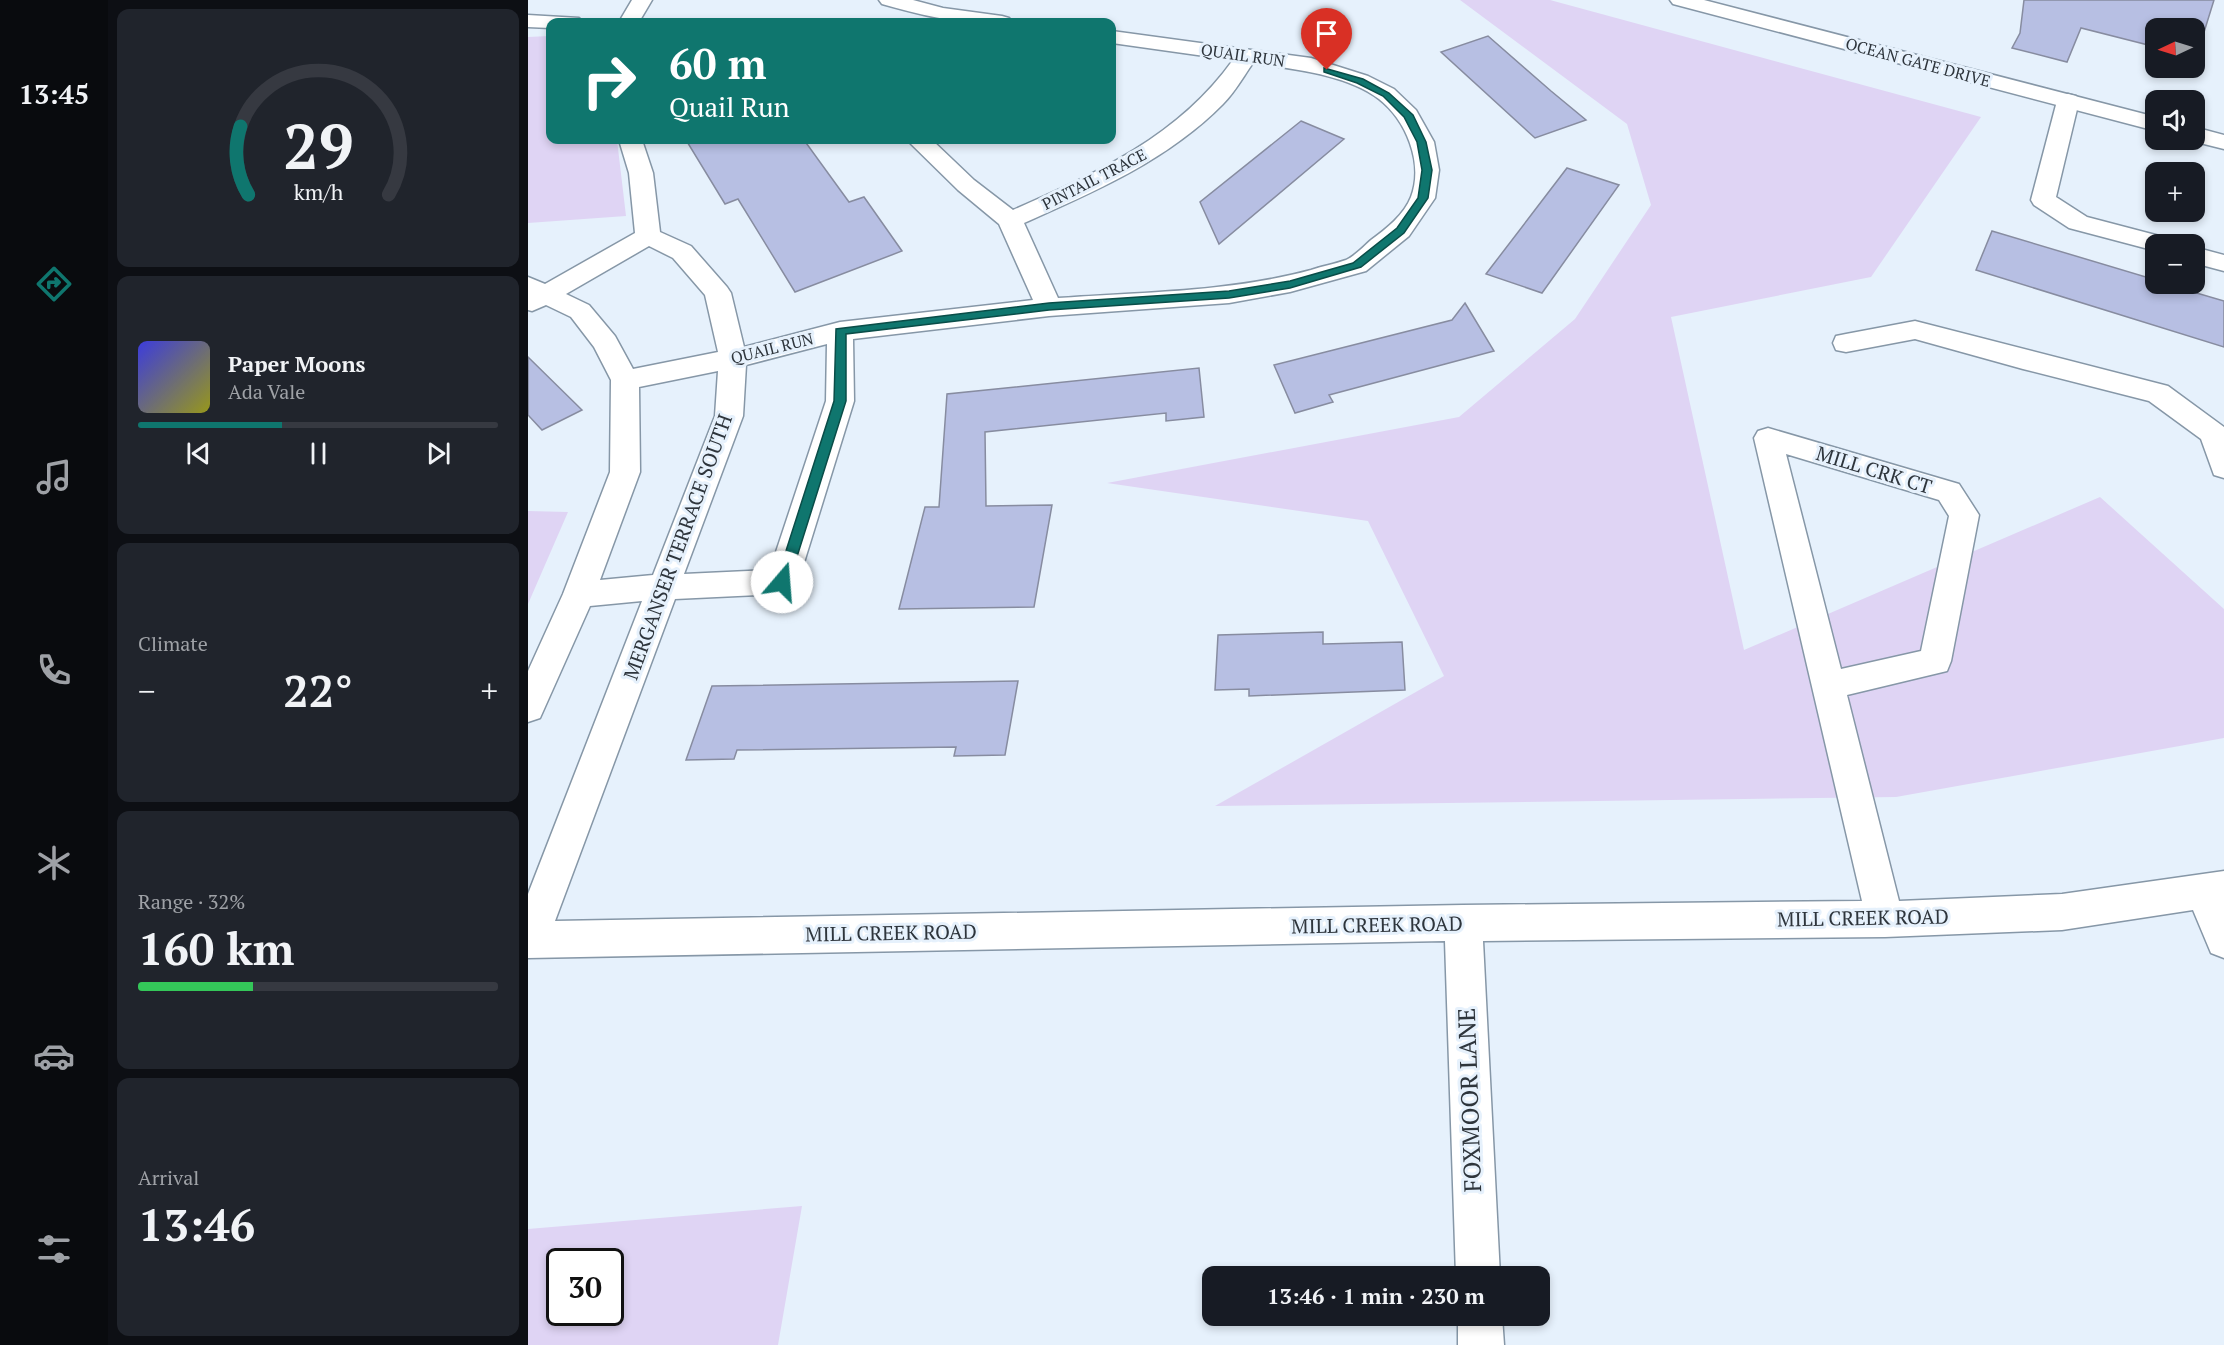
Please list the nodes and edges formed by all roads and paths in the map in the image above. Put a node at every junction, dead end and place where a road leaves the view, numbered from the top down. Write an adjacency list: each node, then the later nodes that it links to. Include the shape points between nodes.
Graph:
1 (558, 0): 7 (street)
2 (642, 0): 5 (street)
3 (1680, 0): 11 (street, OCEAN GATE DRIVE)
4 (886, 5): 6 (street)
5 (631, 18)
6 (972, 18)
7 (529, 22): 8 (street)
8 (546, 22)
9 (1116, 38): 10 (street, QUAIL RUN)
10 (1248, 55): 17 (street, PINTAIL TRACE, via 1216,98 1160,145 1095,182); 23 (street, QUAIL RUN, via 1311,65 1360,81 1386,94 1408,115 1422,142 1427,170 1423,198 1400,230 1357,265 1290,284 1229,294)
11 (2068, 101): 12 (street, OCEAN GATE DRIVE); 19 (street, via 2043,200 2078,223)
12 (2145, 121)
13 (2205, 137): 14 (street)
14 (2224, 142)
15 (632, 144): 18 (street)
16 (924, 144): 17 (street)
17 (1010, 220): 23 (street)
18 (648, 236): 22 (street); 26 (street, MERGANSER TERRACE SOUTH, via 682,252 718,293)
19 (2145, 241)
20 (2205, 258): 21 (street)
21 (2224, 263)
22 (534, 295): 27 (street, via 580,311 605,343)
23 (1049, 307): 24 (street, QUAIL RUN)
24 (840, 331): 26 (street, QUAIL RUN); 29 (street, via 840,401 782,582)
25 (1846, 343): 28 (street, via 1915,330 2157,393 2214,434)
26 (733, 359): 27 (street, QUAIL RUN); 29 (street, MERGANSER TERRACE SOUTH, via 729,416)
27 (625, 380): 30 (street, via 625,472)
28 (2224, 467)
29 (665, 587): 30 (street); 36 (street, MERGANSER TERRACE SOUTH)
30 (579, 594): 32 (street)
31 (1828, 686): 31 (street, MILL CRK CT, via 1820,652 1768,438 1949,492 1964,515 1935,661); 34 (street, MILL CRK CT)
32 (528, 708)
33 (2215, 890): 34 (street, MILL CREEK ROAD, via 2062,912); 37 (street)
34 (1885, 919): 35 (street, MILL CREEK ROAD)
35 (1463, 923): 36 (street, MILL CREEK ROAD); 38 (street, FOXMOOR LANE)
36 (529, 940)
37 (2224, 940)
38 (1478, 1266)
39 (1480, 1326): 40 (street)
40 (1481, 1345)

